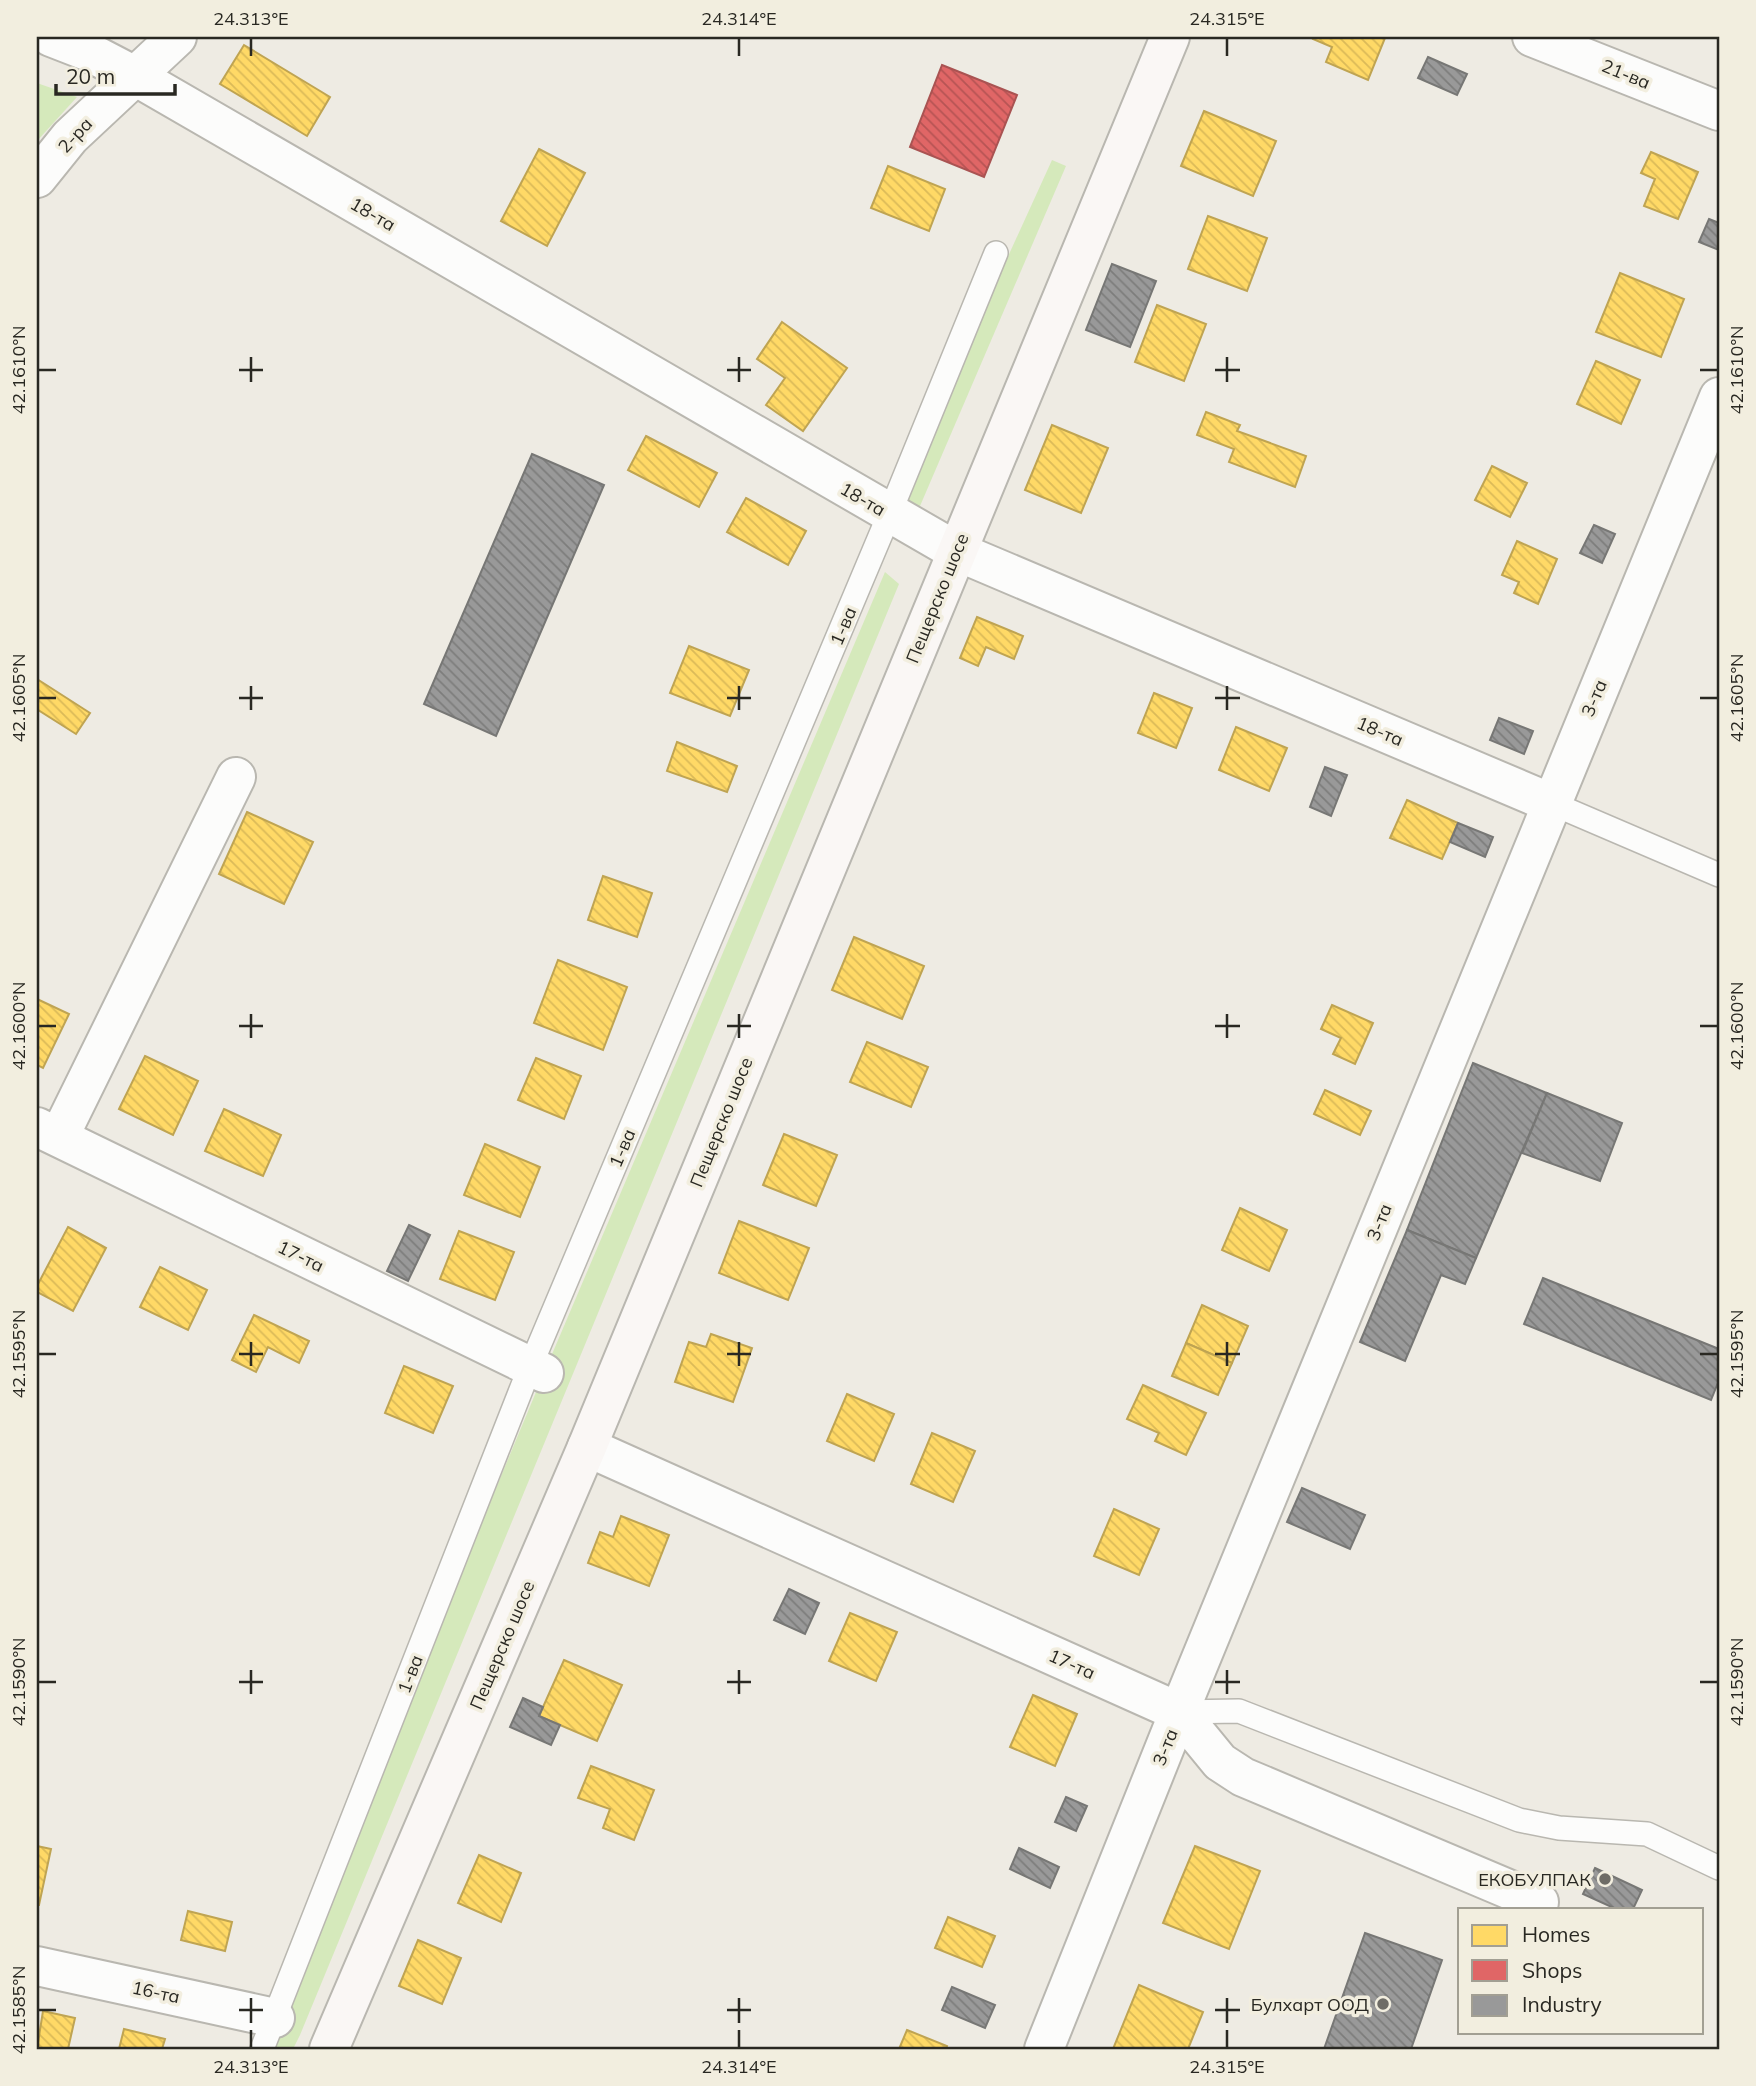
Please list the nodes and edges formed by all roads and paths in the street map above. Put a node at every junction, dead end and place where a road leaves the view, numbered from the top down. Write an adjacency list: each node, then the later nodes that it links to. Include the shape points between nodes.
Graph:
1 (51, 37): 5 (street, 18-та)
2 (177, 37): 5 (street, 2-ра)
3 (1170, 37): 11 (main road, Пещерско шосе)
4 (1532, 37): 6 (street, 21-ва)
5 (135, 76): 7 (street, 2-ра, via 70,137); 10 (street, 18-та)
6 (1719, 111)
7 (37, 178)
8 (996, 253): 10 (lane, 1-ва)
9 (1719, 397): 13 (street, 3-та)
10 (890, 515): 11 (street, 18-та); 16 (lane, 1-ва)
11 (956, 551): 13 (street, 18-та); 17 (main road, Пещерско шосе)
12 (236, 777): 15 (street, 17-та)
13 (1550, 803): 14 (lane, 18-та); 18 (street, 3-та)
14 (1719, 875)
15 (48, 1132): 16 (street, 17-та)
16 (537, 1370): 22 (lane, 1-ва)
17 (587, 1447): 18 (street, 17-та); 23 (main road, Пещерско шосе)
18 (1179, 1712): 19 (lane, via 1239,1711 1519,1820 1559,1828 1647,1834); 20 (street, 17-та, via 1220,1762 1243,1777); 24 (street, 3-та)
19 (1719, 1868)
20 (1539, 1902)
21 (37, 1966): 22 (street, 16-та)
22 (269, 2034)
23 (329, 2049)
24 (1044, 2049)

